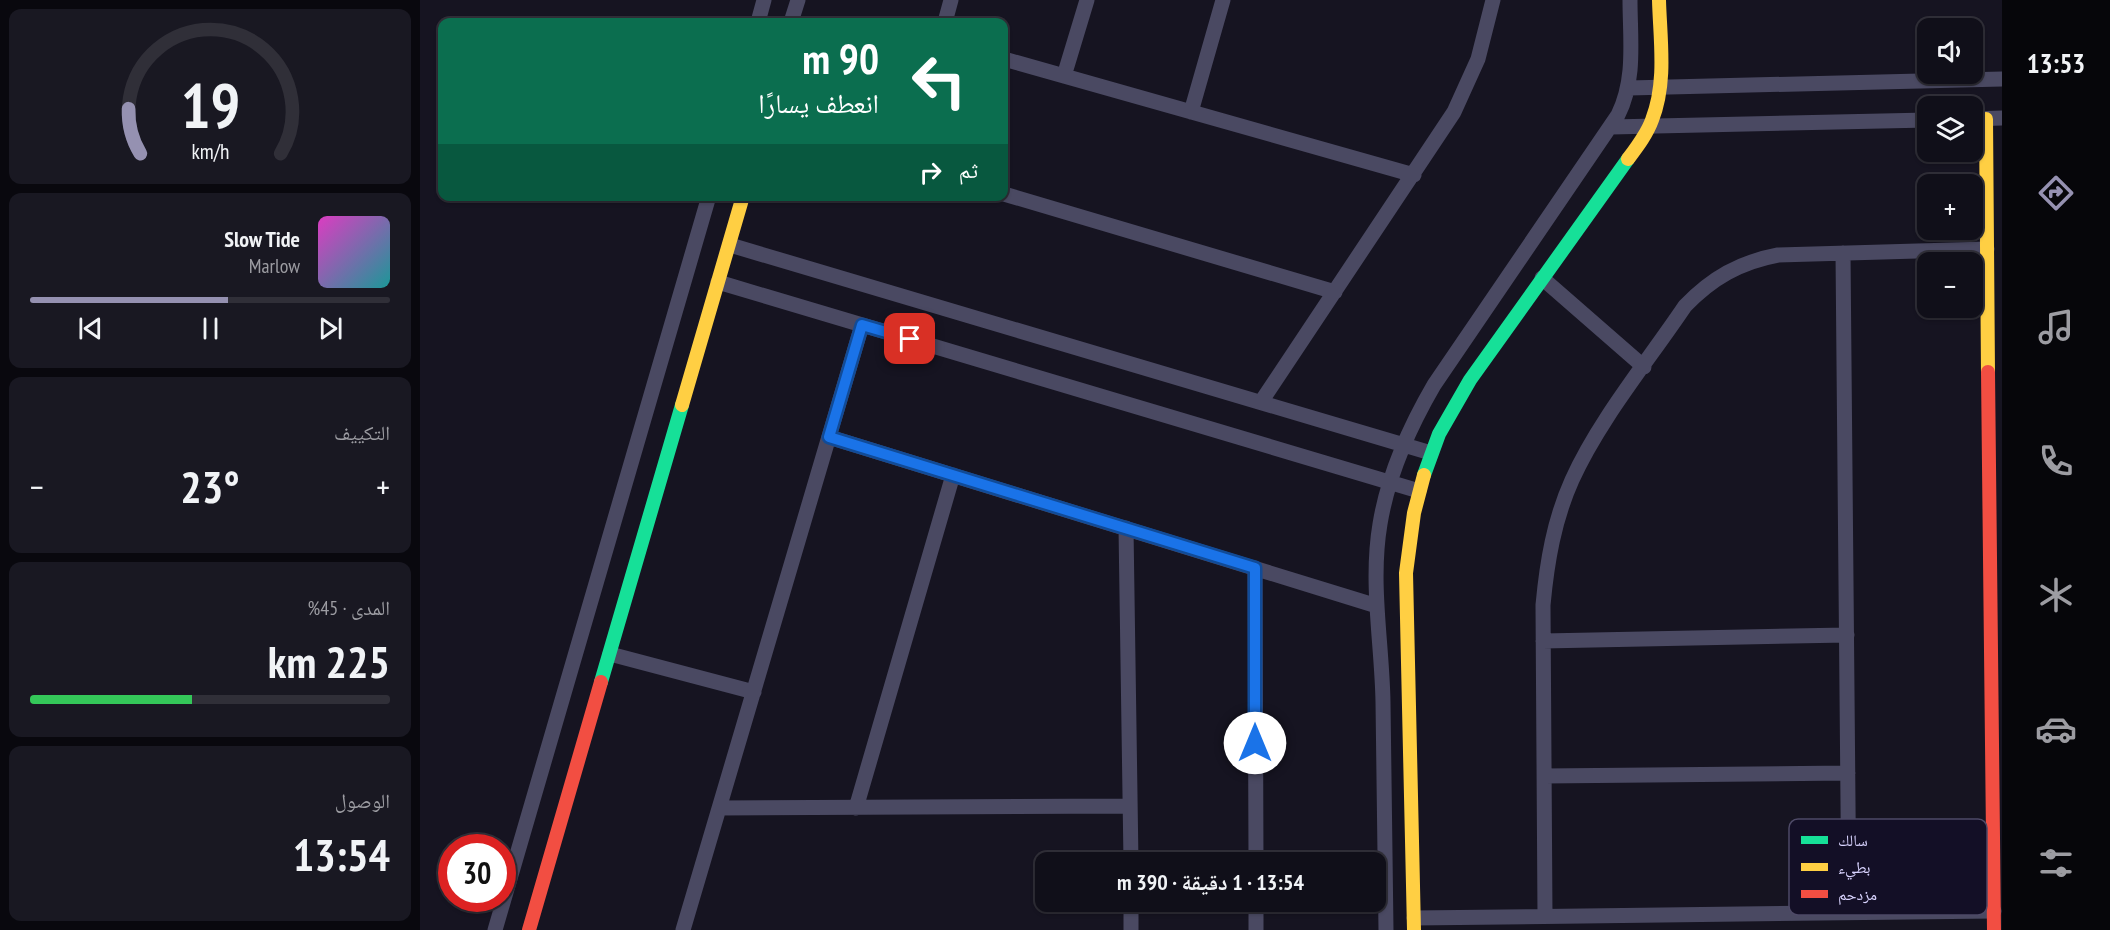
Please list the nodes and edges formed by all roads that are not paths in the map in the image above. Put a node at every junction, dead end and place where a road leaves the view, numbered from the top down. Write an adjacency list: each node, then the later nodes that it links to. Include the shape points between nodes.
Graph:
1 (764, 0): 9 (street)
2 (798, 0): 10 (street)
3 (951, 0): 11 (street)
4 (1087, 0): 13 (street)
5 (1223, 0): 17 (street)
6 (1493, 0): 24 (street, via 1478,59 1463,95)
7 (1630, 0): 15 (street)
8 (1659, 0): 16 (street)
9 (759, 18)
10 (792, 18)
11 (946, 18)
12 (1008, 60): 13 (street)
13 (1064, 76): 17 (street)
14 (2002, 79): 16 (street)
15 (1629, 88): 16 (street); 22 (street)
16 (1660, 88): 21 (street)
17 (1191, 112): 24 (street)
18 (2002, 118): 19 (street)
19 (1983, 119)
20 (1917, 120): 21 (street)
21 (1650, 126): 22 (street); 31 (street)
22 (1611, 127): 38 (street, via 1434,385)
23 (1982, 162): 29 (street)
24 (1414, 175): 33 (street)
25 (1008, 195): 33 (street)
26 (708, 201): 65 (street)
27 (742, 201): 28 (street)
28 (730, 245): 32 (street); 36 (street)
29 (1987, 249): 30 (street); 59 (street)
30 (1843, 254): 35 (street, via 1767,257 1736,266 1700,290 1685,306); 46 (street)
31 (1542, 278): 35 (street); 39 (street, via 1454,404)
32 (718, 282): 34 (street); 48 (street)
33 (1335, 292): 36 (street)
34 (862, 325): 37 (street); 41 (street)
35 (1644, 367): 47 (street, via 1584,455 1562,508 1546,570)
36 (1261, 402): 38 (street)
37 (829, 437): 40 (street); 49 (street)
38 (1403, 445): 39 (street); 41 (street)
39 (1431, 453): 42 (street)
40 (954, 475): 43 (street); 54 (street)
41 (1389, 482): 42 (street); 45 (street, via 1380,525)
42 (1419, 491): 64 (street, via 1406,573)
43 (1126, 528): 44 (street); 52 (street)
44 (1255, 568): 45 (street); 57 (street)
45 (1377, 606): 70 (street, via 1383,699)
46 (1847, 635): 47 (street); 50 (street)
47 (1543, 641): 51 (street)
48 (610, 654): 49 (street); 66 (street)
49 (754, 692): 53 (street)
50 (1848, 773): 51 (street); 55 (street)
51 (1544, 776): 63 (street)
52 (1130, 806): 54 (street); 56 (street)
53 (719, 808): 54 (street); 67 (street)
54 (856, 808)
55 (1848, 819)
56 (1131, 852)
57 (1256, 852)
58 (1987, 911): 59 (street)
59 (1994, 911): 71 (street)
60 (1131, 912): 68 (street)
61 (1256, 912): 69 (street)
62 (1789, 914): 63 (street)
63 (1545, 916): 64 (street)
64 (1414, 924)
65 (495, 930)
66 (529, 930)
67 (683, 930)
68 (1131, 930)
69 (1256, 930)
70 (1386, 930)
71 (1994, 930)

